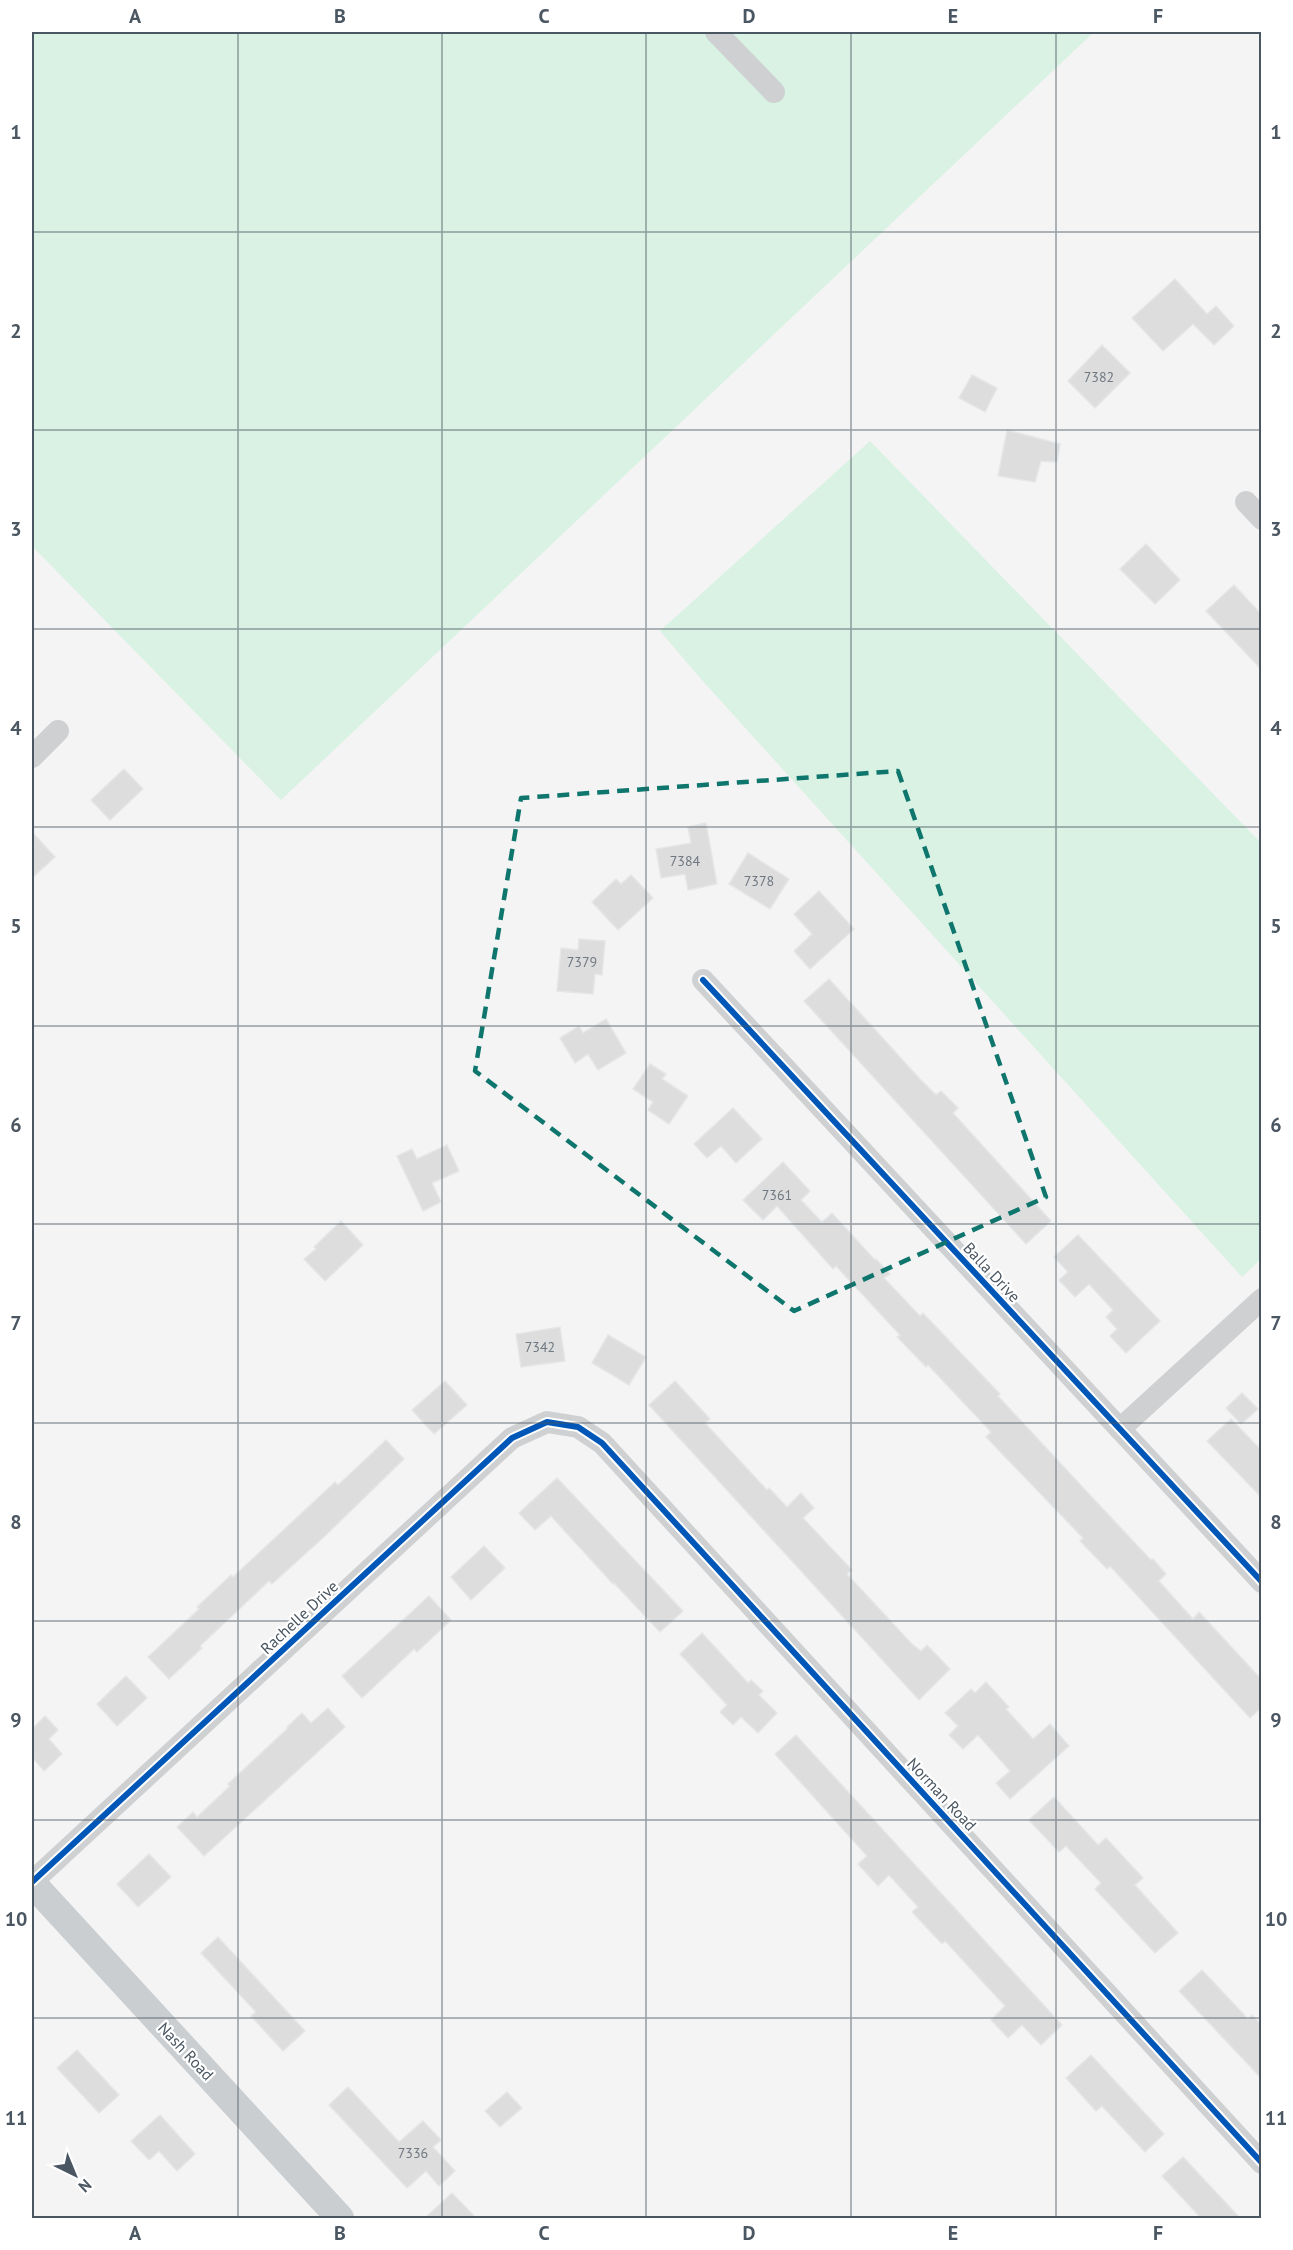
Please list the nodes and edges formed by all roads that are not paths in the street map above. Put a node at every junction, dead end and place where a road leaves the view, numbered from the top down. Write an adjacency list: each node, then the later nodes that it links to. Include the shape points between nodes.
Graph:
1 (716, 32): 2 (street)
2 (774, 92)
3 (1246, 502): 4 (street)
4 (1262, 519)
5 (58, 731): 6 (street)
6 (32, 757)
7 (703, 980): 9 (street, Balla Drive)
8 (1262, 1299): 9 (street)
9 (1119, 1429): 11 (street, Balla Drive)
10 (602, 1443): 12 (street, Rachelle Drive, via 578,1427 547,1422 512,1438); 13 (street, Norman Road)
11 (1262, 1582)
12 (32, 1883): 14 (main road, Nash Road)
13 (1262, 2163)
14 (340, 2218)

